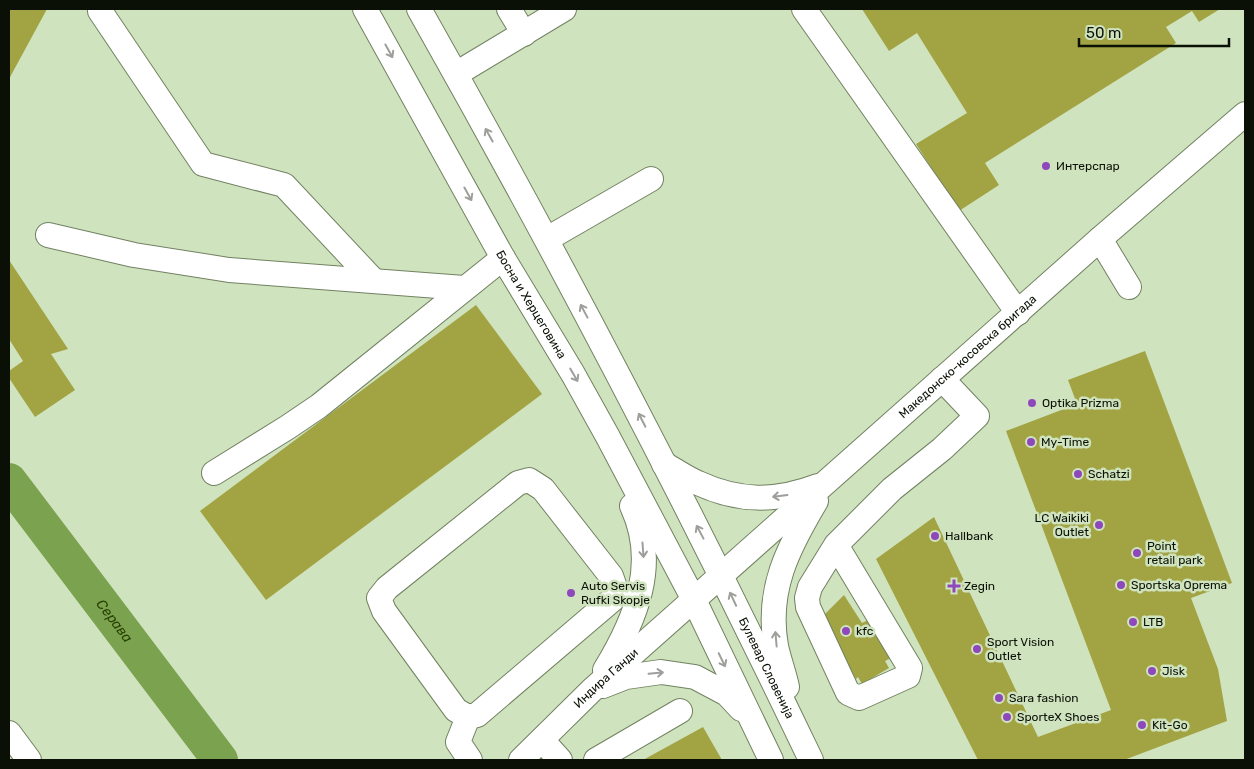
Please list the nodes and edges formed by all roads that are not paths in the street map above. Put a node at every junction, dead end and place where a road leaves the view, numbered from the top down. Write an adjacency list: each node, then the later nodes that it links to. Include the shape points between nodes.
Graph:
1 (365, 9): 14 (street, Босна и Херцеговина, one-way to 14)
2 (419, 9): 8 (street)
3 (509, 9): 7 (street)
4 (564, 9): 7 (street)
5 (804, 9): 18 (street)
6 (100, 10): 15 (street, via 203,164 284,185)
7 (524, 34): 8 (street)
8 (456, 74): 13 (street, one-way to 8)
9 (1245, 114): 12 (street, Македонско-косовска бригада)
10 (651, 179): 13 (street)
11 (48, 235): 15 (street, via 134,255 229,270)
12 (1100, 238): 16 (street); 18 (street, Македонско-косовска бригада)
13 (547, 239): 21 (street, one-way to 13)
14 (503, 258): 17 (street); 20 (street, Босна и Херцеговина, one-way to 20)
15 (374, 281): 17 (street)
16 (1129, 287)
17 (464, 288): 22 (street, via 319,406)
18 (1018, 313): 19 (street, Македонско-косовска бригада)
19 (942, 379): 23 (street, Македонско-косовска бригада); 24 (street, via 977,416 892,489)
20 (608, 437): 26 (street, Босна и Херцеговина); 27 (street, one-way to 27, via 620,478 637,516 644,550 643,579 634,616)
21 (664, 464): 23 (street, one-way to 21, via 796,494 764,498 732,495 697,483); 25 (street, one-way to 21)
22 (214, 473)
23 (827, 483): 25 (street, Македонско-косовска бригада); 32 (street, one-way to 23, via 776,645 774,604 784,560)
24 (836, 546): 24 (street, via 810,587 808,607 848,693 859,698 908,676 910,668)
25 (722, 576): 26 (street, Македонско-косовска бригада); 32 (street, Булевар Словенија, one-way to 25)
26 (694, 600): 27 (street, Индира Ганди); 30 (street, one-way to 30)
27 (592, 690): 30 (street, one-way to 30, via 626,677 660,672 695,677 727,694); 33 (street, Индира Ганди)
28 (680, 711): 38 (street)
29 (468, 717): 29 (street, via 456,710 384,611 379,598 387,588 518,482 529,480 542,489 610,576 616,590 613,599 477,715); 35 (street, via 458,742)
30 (751, 720): 39 (street)
31 (9, 733): 34 (street)
32 (800, 737): 40 (street, Булевар Словенија)
33 (542, 740): 36 (street, Индира Ганди); 37 (street)
34 (29, 760)
35 (470, 760)
36 (521, 760)
37 (560, 760)
38 (596, 760)
39 (771, 760)
40 (811, 760)

